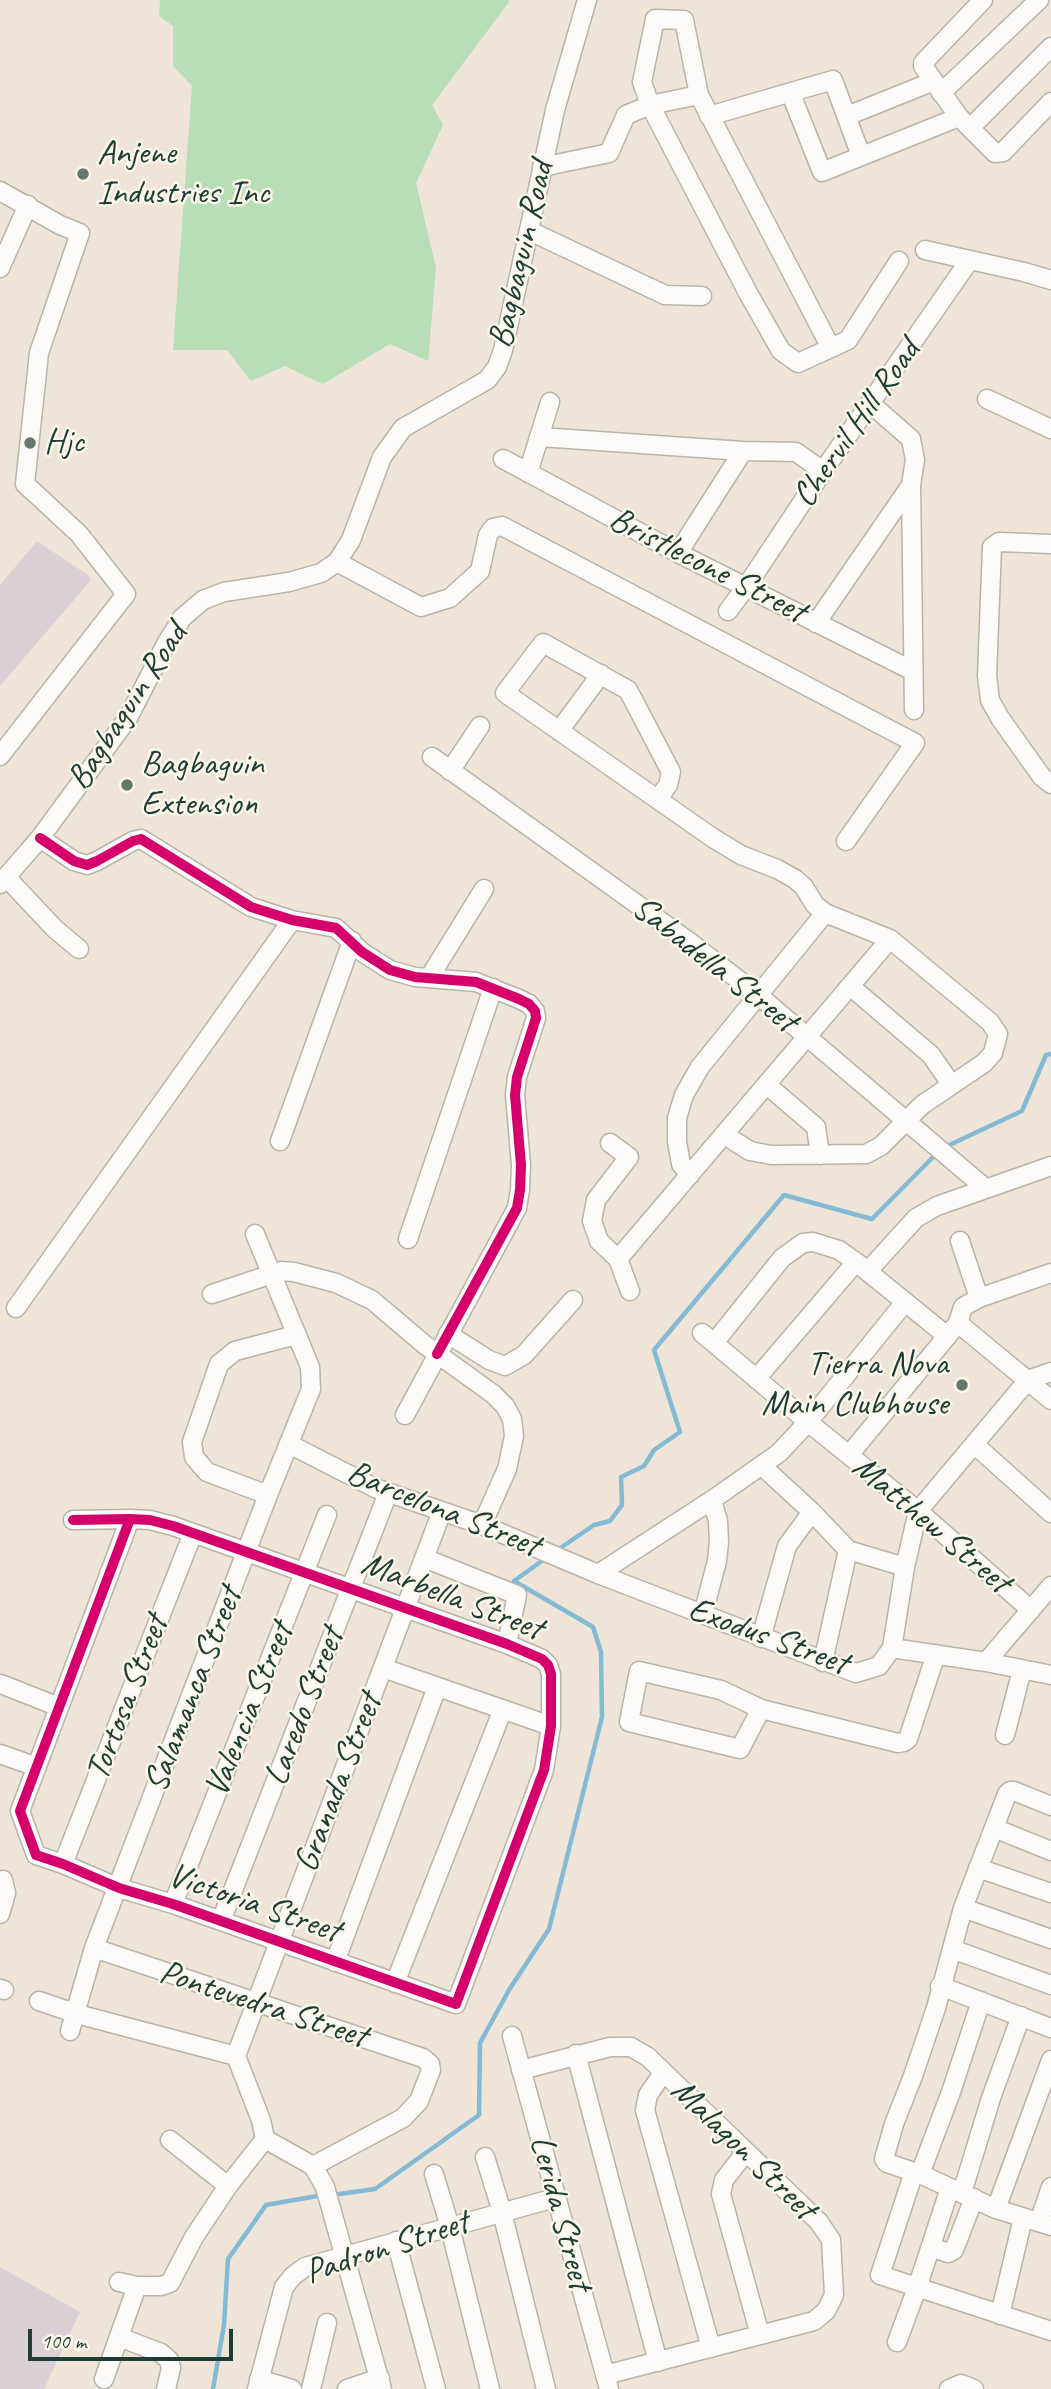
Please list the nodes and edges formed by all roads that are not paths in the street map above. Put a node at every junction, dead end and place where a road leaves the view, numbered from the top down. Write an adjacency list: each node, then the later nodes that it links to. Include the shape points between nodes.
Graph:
1 (587, 0): 14 (street, Bagbaguin Road)
2 (984, 0): 5 (street, via 923,63)
3 (1039, 0): 5 (street)
4 (1051, 47): 12 (street)
5 (938, 87): 10 (street); 12 (street)
6 (791, 93): 10 (street, via 833,80); 11 (street); 13 (street, via 822,172)
7 (699, 95): 9 (street); 9 (street, via 684,20 655,19 642,82); 11 (street)
8 (1051, 102): 12 (street, via 1003,152 995,153)
9 (650, 105): 14 (street, via 626,115 609,153); 24 (street, via 782,351 798,363)
10 (848, 116): 13 (street)
11 (709, 117): 24 (street)
12 (964, 122): 13 (street)
13 (862, 156)
14 (542, 167): 17 (street, Bagbaguin Road)
15 (0, 191): 16 (street)
16 (28, 205): 21 (street); 46 (street, via 80,233 39,353 25,484 79,534 126,594)
17 (530, 231): 23 (street, via 665,295); 37 (street, Bagbaguin Road, via 497,367 487,380 403,428 382,457 351,540)
18 (925, 250): 20 (street)
19 (899, 261): 24 (street, via 848,340)
20 (969, 261): 22 (street); 27 (street, Chervil Hill Road)
21 (0, 268)
22 (1051, 280)
23 (702, 296)
24 (831, 348)
25 (987, 399): 28 (street)
26 (550, 402): 29 (street)
27 (871, 404): 32 (street, Chervil Hill Road); 34 (street, via 911,439 915,460)
28 (1051, 429)
29 (540, 437): 30 (street); 33 (street)
30 (743, 451): 32 (street, via 796,452); 36 (street)
31 (503, 459): 33 (street, Bristlecone Street)
32 (823, 471): 38 (street, Chervil Hill Road)
33 (528, 474): 36 (street, Bristlecone Street)
34 (911, 485): 40 (street); 41 (street)
35 (1051, 544): 49 (street, via 999,542 992,547 987,677 990,700 1000,718)
36 (678, 553): 38 (street, Bristlecone Street)
37 (337, 562): 51 (street, Bagbaguin Road, via 310,576 224,592 204,600 182,618 128,718); 52 (street, via 421,607 450,598 480,571 488,535 502,526 915,743)
38 (746, 587): 39 (street, Chervil Hill Road); 40 (street, Bristlecone Street)
39 (728, 611)
40 (816, 623): 41 (street, Bristlecone Street)
41 (913, 671): 43 (street)
42 (601, 674): 45 (street); 45 (street, via 543,643 505,692); 50 (street, via 628,690 671,772)
43 (914, 710)
44 (480, 726): 48 (street)
45 (559, 731): 50 (street)
46 (0, 755)
47 (432, 757): 48 (street, Sabadella Street)
48 (450, 771): 63 (street, Sabadella Street)
49 (1051, 784)
50 (658, 799): 55 (street, via 731,849 795,879)
51 (40, 838): 53 (street, Bagbaguin Road); 56 (street, via 74,861 87,864 141,839 234,898)
52 (846, 841)
53 (3, 880): 59 (street)
54 (484, 889): 60 (street)
55 (825, 913): 57 (street); 63 (street)
56 (292, 920): 58 (street, via 336,928); 87 (street)
57 (891, 939): 61 (street); 65 (street, via 998,1034 993,1053 984,1063)
58 (352, 941): 60 (street, via 390,970); 69 (street)
59 (79, 949)
60 (429, 978): 62 (street)
61 (850, 986): 64 (street); 65 (street, via 931,1055)
62 (493, 988): 76 (street); 89 (street, via 529,1004 536,1018 515,1095 520,1190 510,1223)
63 (758, 995): 64 (street, Sabadella Street); 73 (street, via 700,1067 684,1095 677,1118 677,1142 681,1164)
64 (807, 1037): 66 (street); 67 (street, Sabadella Street)
65 (951, 1084): 67 (street)
66 (767, 1085): 68 (street); 71 (street, via 816,1127)
67 (905, 1121): 71 (street, via 881,1146 866,1154); 74 (street, Sabadella Street)
68 (726, 1134): 71 (street, via 750,1151); 73 (street)
69 (280, 1141)
70 (610, 1143): 78 (street, via 629,1157 596,1200 592,1221 598,1241)
71 (820, 1155)
72 (1051, 1166): 74 (street)
73 (690, 1175): 78 (street)
74 (985, 1188): 79 (street, via 916,1218)
75 (255, 1234): 81 (street, Salamanca Street)
76 (408, 1239)
77 (960, 1241): 84 (street)
78 (618, 1259): 82 (street)
79 (862, 1266): 86 (street); 93 (street); 93 (street, Matthew Street, via 813,1242 803,1243 782,1258 708,1338)
80 (1051, 1273): 84 (street)
81 (270, 1274): 83 (street); 90 (street, Salamanca Street); 91 (street, via 294,1272 356,1291)
82 (630, 1291)
83 (212, 1294)
84 (979, 1298): 88 (street, via 963,1307)
85 (573, 1300): 89 (street, via 524,1355 505,1366)
86 (905, 1302): 88 (street); 97 (street)
87 (16, 1308)
88 (953, 1330): 94 (street); 100 (street)
89 (448, 1334): 91 (street)
90 (296, 1335): 98 (street, Salamanca Street, via 312,1379); 103 (street, via 235,1352 219,1364 192,1442 194,1457 207,1472)
91 (438, 1354): 96 (street); 112 (street, via 493,1394 512,1419 513,1449)
92 (1051, 1372): 94 (street)
93 (756, 1379): 97 (street, Matthew Street)
94 (1028, 1380): 95 (street); 99 (street, Exodus Street)
95 (1051, 1400)
96 (405, 1415)
97 (808, 1423): 100 (street, Matthew Street); 101 (street)
98 (289, 1444): 102 (street, Barcelona Street); 103 (street, Salamanca Street)
99 (974, 1444): 105 (street, Exodus Street); 108 (street)
100 (849, 1455): 105 (street, Matthew Street)
101 (762, 1466): 104 (street); 107 (street)
102 (388, 1493): 106 (street, Barcelona Street); 121 (street, Laredo Street)
103 (268, 1495): 115 (street, Salamanca Street)
104 (712, 1500): 119 (street); 124 (street, via 719,1542)
105 (918, 1510): 117 (street, Exodus Street); 123 (street, Matthew Street)
106 (442, 1511): 112 (street, Barcelona Street); 116 (street, Granada Street)
107 (812, 1512): 114 (street); 125 (street, via 787,1546)
108 (1051, 1513)
109 (327, 1515): 118 (street, Valencia Street)
110 (131, 1519): 111 (street, Marbella Street); 113 (street, Marbella Street); 136 (street)
111 (73, 1520)
112 (482, 1525): 119 (street, Barcelona Street)
113 (192, 1533): 115 (street, Marbella Street); 146 (street, Tortosa Street)
114 (848, 1550): 117 (street); 129 (street)
115 (247, 1552): 118 (street, Marbella Street); 149 (street, Salamanca Street)
116 (424, 1558): 122 (street, Granada Street); 126 (street, via 517,1595)
117 (905, 1567): 127 (street, Exodus Street)
118 (304, 1573): 121 (street, Marbella Street); 151 (street, Valencia Street)
119 (598, 1574): 124 (street, Exodus Street)
120 (1051, 1586): 123 (street)
121 (351, 1588): 122 (street, Marbella Street); 154 (street, Laredo Street)
122 (405, 1608): 126 (street, Marbella Street); 131 (street, Granada Street)
123 (1031, 1610): 130 (street)
124 (703, 1614): 125 (street, Exodus Street)
125 (761, 1638): 129 (street, Exodus Street)
126 (507, 1644): 139 (street, Marbella Street, via 548,1665)
127 (892, 1648): 128 (street); 129 (street, Exodus Street, via 879,1666 856,1673)
128 (936, 1654): 130 (street); 138 (street, via 904,1742)
129 (822, 1662)
130 (986, 1662): 132 (street)
131 (383, 1668): 135 (street); 156 (street, Granada Street)
132 (1022, 1670): 133 (street); 140 (street)
133 (1051, 1675)
134 (1, 1684): 136 (street)
135 (437, 1687): 137 (street); 159 (street)
136 (59, 1707): 142 (street)
137 (503, 1709): 139 (street); 160 (street)
138 (761, 1709): 138 (street, via 740,1749 629,1722 639,1671 721,1690)
139 (551, 1726): 166 (street, Marbella Street, via 539,1790)
140 (1005, 1735)
141 (0, 1754): 142 (street)
142 (37, 1767): 146 (street, Victoria Street, via 20,1811 36,1855)
143 (1051, 1806): 144 (street, via 1010,1791)
144 (994, 1828): 145 (street); 147 (street)
145 (1051, 1851)
146 (63, 1864): 149 (street, Victoria Street)
147 (978, 1868): 150 (street); 152 (street)
148 (3, 1880): 153 (street, via 6,1893)
149 (119, 1888): 151 (street, Victoria Street); 157 (street, Salamanca Street)
150 (1051, 1893)
151 (173, 1904): 154 (street, Victoria Street)
152 (963, 1908): 155 (street); 158 (street)
153 (0, 1914)
154 (221, 1921): 156 (street, Victoria Street)
155 (1051, 1939)
156 (279, 1942): 159 (street, Victoria Street); 165 (street, Granada Street)
157 (94, 1948): 165 (street, Pontevedra Street); 167 (street, Salamanca Street)
158 (952, 1949): 161 (street); 162 (street)
159 (335, 1962): 160 (street, Victoria Street)
160 (396, 1983): 166 (street, Victoria Street)
161 (1051, 1985)
162 (940, 1986): 164 (street); 182 (street, via 884,2160)
163 (39, 2001): 167 (street)
164 (981, 2001): 168 (street); 182 (street, via 951,2092)
165 (256, 2002): 173 (street, Granada Street); 181 (street, Pontevedra Street, via 430,2064 419,2101 402,2118)
166 (456, 2004)
167 (77, 2014): 170 (street, Salamanca Street); 173 (street)
168 (1021, 2016): 169 (street); 186 (street)
169 (1051, 2028)
170 (70, 2031)
171 (512, 2036): 175 (street, Lerida Street)
172 (576, 2054): 175 (street, Malagon Street); 176 (street, Malagon Street, via 631,2048); 205 (street)
173 (236, 2056): 177 (street)
174 (1051, 2060): 188 (street)
175 (521, 2070): 187 (street, Lerida Street)
176 (663, 2073): 179 (street, Malagon Street); 204 (street, Malagon Street, via 648,2095 645,2110)
177 (265, 2138): 181 (street); 184 (street)
178 (170, 2140): 184 (street)
179 (745, 2153): 201 (street, via 723,2180 721,2194); 201 (street, Malagon Street, via 819,2222 831,2240 835,2295 826,2311 814,2321)
180 (485, 2157): 189 (street)
181 (313, 2166): 194 (street)
182 (917, 2173): 186 (street); 197 (street, via 880,2272 882,2277)
183 (435, 2174): 191 (street)
184 (228, 2186): 196 (street, via 194,2236 170,2283)
185 (1051, 2187): 190 (street)
186 (962, 2193): 188 (street); 193 (street); 193 (street, via 954,2250 948,2253)
187 (555, 2198): 189 (street, Padron Street); 207 (street, Lerida Street)
188 (996, 2209): 190 (street)
189 (502, 2212): 191 (street, Padron Street); 216 (street)
190 (1038, 2222): 198 (street)
191 (450, 2227): 192 (street, Padron Street); 215 (street)
192 (396, 2241): 194 (street, Padron Street); 214 (street)
193 (931, 2247): 197 (street)
194 (343, 2255): 208 (street, Padron Street, via 305,2267 284,2287); 209 (street)
195 (119, 2281): 196 (street)
196 (137, 2286): 202 (street)
197 (918, 2288): 198 (street); 203 (street)
198 (1000, 2315): 200 (street)
199 (327, 2323): 212 (street)
200 (1051, 2331)
201 (760, 2335): 204 (street, Malagon Street)
202 (119, 2337): 206 (street); 210 (street, via 169,2360)
203 (897, 2342)
204 (711, 2348): 205 (street, Malagon Street)
205 (658, 2362): 207 (street, Malagon Street)
206 (104, 2379)
207 (607, 2382)
208 (258, 2384): 211 (street)
209 (381, 2384): 213 (street)
210 (166, 2389)
211 (292, 2389)
212 (311, 2389)
213 (346, 2389)
214 (436, 2389)
215 (490, 2389)
216 (547, 2389)
217 (949, 2389): 218 (street, via 961,2384)
218 (974, 2389)

